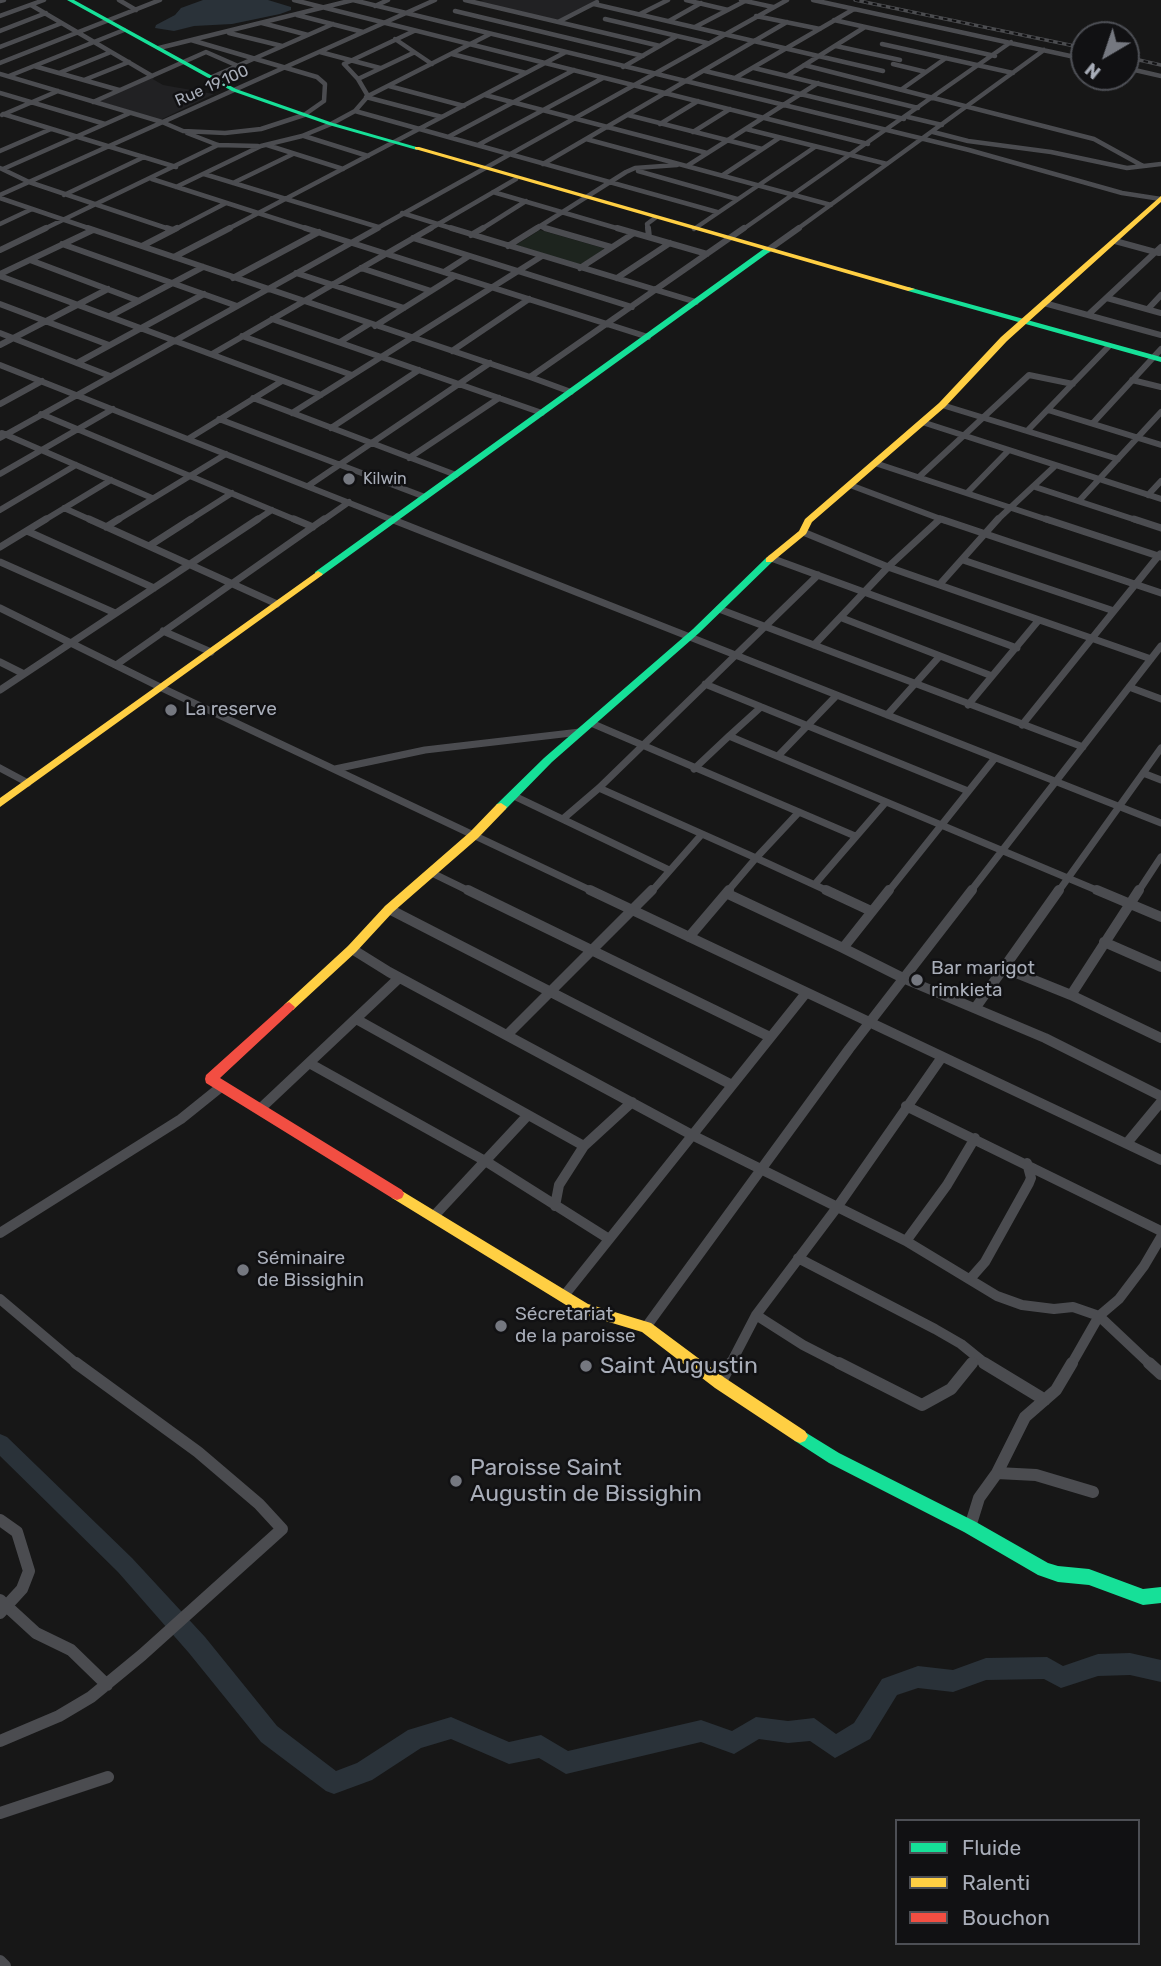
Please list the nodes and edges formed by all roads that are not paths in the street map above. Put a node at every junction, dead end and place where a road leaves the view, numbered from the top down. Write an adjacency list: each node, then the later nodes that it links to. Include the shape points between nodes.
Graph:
1 (44, 0): 20 (street)
2 (70, 0): 39 (street)
3 (120, 0): 27 (street)
4 (160, 0): 27 (street)
5 (294, 0): 23 (street)
6 (353, 0): 21 (street); 23 (street)
7 (388, 0): 21 (street)
8 (435, 0): 31 (street, Rue 19.100)
9 (465, 0): 17 (street)
10 (601, 0): 18 (street)
11 (668, 0): 32 (street)
12 (686, 0): 19 (street)
13 (743, 0): 24 (street); 25 (street)
14 (787, 0): 24 (street)
15 (813, 0): 22 (street)
16 (850, 0): 22 (street)
17 (477, 1): 29 (street); 42 (street)
18 (594, 4): 28 (street); 42 (street)
19 (701, 4): 25 (street); 40 (street)
20 (32, 5): 30 (street); 34 (street)
21 (376, 6): 31 (street)
22 (838, 6): 26 (street)
23 (325, 7): 33 (street); 47 (street)
24 (773, 7): 35 (street)
25 (728, 9): 50 (street)
26 (854, 9): 38 (street); 44 (street)
27 (136, 10): 39 (street)
28 (622, 10): 32 (street); 36 (street)
29 (456, 11): 37 (street); 89 (street)
30 (46, 13): 45 (street); 49 (street)
31 (405, 13): 37 (street); 47 (street, Rue 19.100)
32 (640, 14): 40 (street)
33 (295, 15): 46 (street); 48 (street)
34 (0, 16)
35 (756, 16): 43 (street); 61 (street)
36 (605, 19): 52 (street); 64 (street)
37 (435, 20): 60 (street)
38 (834, 20): 51 (street); 53 (street)
39 (106, 21): 54 (street); 57 (street)
40 (669, 21): 50 (street)
41 (0, 22): 49 (street)
42 (558, 22): 52 (street)
43 (788, 22): 53 (street); 67 (street)
44 (915, 22): 62 (street); 70 (street)
45 (62, 23): 57 (street); 76 (street)
46 (261, 23): 58 (street); 63 (street)
47 (384, 23): 56 (street); 59 (street, Rue 19.100)
48 (333, 24): 59 (street); 63 (street)
49 (13, 26): 55 (street)
50 (695, 27): 61 (street)
51 (865, 27): 62 (street); 75 (street)
52 (587, 29): 74 (street)
53 (820, 29): 78 (street)
54 (124, 30): 68 (street); 77 (street)
55 (0, 31)
56 (414, 31): 65 (street); 72 (street)
57 (77, 32): 68 (street); 94 (street)
58 (226, 32): 66 (street); 73 (street)
59 (363, 32): 80 (street, Rue 19.100)
60 (490, 34): 72 (street); 84 (street)
61 (723, 34): 67 (street); 69 (street)
62 (897, 34): 71 (street); 90 (street)
63 (308, 35): 73 (street)
64 (677, 36): 69 (street); 74 (street)
65 (396, 39): 83 (street); 95 (street)
66 (191, 40): 77 (street); 92 (street)
67 (756, 41): 78 (street); 112 (street)
68 (95, 42): 82 (street); 104 (street)
69 (707, 43): 120 (street)
70 (1011, 43): 79 (street); 90 (street)
71 (882, 44): 81 (street); 85 (street)
72 (470, 45): 86 (street); 100 (street)
73 (282, 46): 92 (street)
74 (660, 46): 89 (street)
75 (836, 46): 85 (street); 87 (street)
76 (0, 47)
77 (159, 48): 98 (street)
78 (787, 48): 87 (street); 110 (street)
79 (1044, 50): 91 (street); 118 (street)
80 (320, 51): 95 (street); 107 (street, Rue 19.100)
81 (914, 51): 93 (street); 96 (street)
82 (111, 52): 97 (street); 116 (street)
83 (414, 53): 101 (street); 109 (street)
84 (564, 53): 100 (street); 108 (street)
85 (868, 53): 96 (street)
86 (452, 54): 101 (street); 117 (street)
87 (820, 55): 103 (street); 113 (street)
88 (0, 56): 94 (street)
89 (642, 56): 108 (street)
90 (995, 56): 106 (street)
91 (1070, 56)
92 (255, 58): 105 (street); 107 (street)
93 (946, 58): 106 (street); 115 (street)
94 (11, 59): 99 (street)
95 (350, 59): 109 (street); 128 (street, via 343,66)
96 (900, 60): 102 (street)
97 (129, 62): 122 (street); 130 (street)
98 (184, 62): 105 (street, via 207,52); 122 (street); 125 (street)
99 (0, 63)
100 (546, 63): 111 (street); 117 (street)
101 (432, 64): 135 (street)
102 (893, 64): 113 (street); 115 (street)
103 (804, 65): 123 (street); 131 (street)
104 (34, 66): 116 (street); 121 (street)
105 (238, 66): 125 (street)
106 (981, 66): 118 (street); 145 (street)
107 (286, 67): 138 (street, Rue 19.100); 159 (street, via 317,77 326,85 324,101)
108 (623, 67): 120 (street)
109 (380, 68): 128 (street)
110 (754, 68): 123 (street); 127 (street)
111 (574, 71): 126 (street); 149 (street)
112 (705, 71): 127 (street); 132 (street)
113 (883, 71): 131 (street)
114 (1140, 71): 124 (street)
115 (926, 72): 136 (street)
116 (59, 73): 130 (street)
117 (526, 73): 143 (street)
118 (1013, 73): 150 (street)
119 (0, 74): 121 (street)
120 (652, 74): 132 (street); 134 (street)
121 (9, 76): 129 (street); 139 (street)
122 (152, 76): 137 (street)
123 (787, 76): 133 (street)
124 (1161, 76)
125 (212, 77): 138 (street)
126 (603, 78): 134 (street); 155 (street)
127 (735, 78): 141 (street)
128 (358, 79): 144 (street)
129 (0, 80)
130 (84, 80): 137 (street)
131 (868, 81): 136 (street)
132 (685, 82): 140 (street); 152 (street)
133 (818, 83): 141 (street); 153 (street)
134 (632, 85): 140 (street); 162 (street)
135 (389, 86): 144 (street); 151 (street)
136 (902, 89): 145 (street)
137 (119, 90): 147 (street)
138 (234, 90): 159 (street); 165 (street, Rue 19.100)
139 (58, 91): 147 (street); 148 (street)
140 (666, 93): 146 (street); 160 (street)
141 (800, 94): 152 (street); 164 (street)
142 (2, 95): 148 (street)
143 (485, 95): 149 (street); 151 (street)
144 (367, 97): 156 (street); 161 (street)
145 (934, 97): 150 (street); 153 (street)
146 (698, 101): 154 (street); 168 (street)
147 (93, 102): 157 (street)
148 (30, 103): 158 (street); 166 (street)
149 (514, 103): 155 (street); 182 (street)
150 (967, 105): 169 (street); 210 (street, via 1100,141)
151 (464, 106): 161 (street)
152 (783, 106): 163 (street); 176 (street)
153 (918, 108): 164 (street)
154 (730, 109): 163 (street); 178 (street)
155 (542, 110): 162 (street); 192 (street)
156 (355, 111): 167 (street); 173 (street)
157 (130, 113): 165 (street); 166 (street)
158 (2, 115): 172 (street)
159 (304, 115): 167 (street); 177 (street)
160 (628, 115): 168 (street); 170 (street)
161 (442, 117): 173 (street)
162 (573, 118): 170 (street); 201 (street)
163 (763, 118): 174 (street); 190 (street)
164 (906, 118): 169 (street); 176 (street)
165 (162, 122): 175 (street); 195 (street, Rue 19.100)
166 (105, 124): 181 (street)
167 (331, 124): 180 (street); 188 (street)
168 (660, 124): 171 (street)
169 (942, 125): 179 (street)
170 (607, 127): 184 (street); 185 (street)
171 (671, 127): 178 (street); 185 (street)
172 (51, 129): 181 (street); 198 (street)
173 (419, 129): 182 (street); 188 (street)
174 (746, 129): 183 (street); 187 (street)
175 (183, 131): 177 (street); 191 (street)
176 (887, 131): 186 (street); 190 (street)
177 (244, 132): 193 (street)
178 (691, 132): 187 (street); 189 (street)
179 (933, 132): 186 (street); 210 (street, via 1124,167)
180 (302, 136): 194 (street); 202 (street)
181 (76, 137): 195 (street); 212 (street)
182 (448, 137): 192 (street)
183 (779, 138): 196 (street); 197 (street)
184 (586, 139): 205 (street); 206 (street)
185 (651, 139): 189 (street)
186 (923, 140): 207 (street); 232 (street, via 1122,193)
187 (727, 141): 197 (street); 199 (street)
188 (394, 143): 202 (street); 214 (street)
189 (668, 143): 199 (street)
190 (868, 144): 203 (street)
191 (218, 145): 193 (street); 211 (street)
192 (478, 145): 201 (street)
193 (250, 146): 194 (street)
194 (263, 146): 200 (street); 216 (street)
195 (110, 147): 204 (street); 220 (street, Rue 19.100)
196 (815, 147): 203 (street); 223 (street)
197 (762, 149): 217 (street)
198 (0, 151)
199 (707, 153): 209 (street)
200 (293, 154): 213 (street); 222 (street)
201 (509, 154): 205 (street); 214 (street)
202 (368, 156): 213 (street)
203 (851, 156): 207 (street); 227 (street)
204 (144, 157): 211 (street); 226 (street)
205 (543, 163): 221 (street)
206 (681, 164): 209 (street); 215 (street)
207 (887, 164): 236 (street)
208 (1161, 164): 210 (street)
209 (687, 166): 217 (street)
210 (1143, 166)
211 (176, 167): 219 (street)
212 (1, 168): 220 (street)
213 (343, 169): 231 (street)
214 (482, 169): 218 (street); 241 (street)
215 (626, 172): 221 (street); 230 (street, via 639,171)
216 (204, 174): 222 (street); 224 (street)
217 (723, 175): 223 (street)
218 (516, 178): 225 (street); 229 (street)
219 (152, 179): 224 (street); 235 (street)
220 (29, 182): 226 (street); 228 (street, Rue 19.100)
221 (610, 182): 229 (street); 239 (street)
222 (233, 183): 231 (street)
223 (758, 185): 227 (street); 230 (street)
224 (176, 187): 234 (street)
225 (493, 192): 233 (street); 245 (street)
226 (64, 194): 235 (street)
227 (794, 195): 236 (street); 256 (street)
228 (0, 196): 237 (street)
229 (585, 198): 238 (street); 242 (street)
230 (737, 198): 239 (street)
231 (285, 199): 240 (street); 247 (street)
232 (1161, 199): 257 (street)
233 (526, 201): 238 (street); 253 (street)
234 (226, 202): 240 (street); 250 (street)
235 (95, 205): 243 (street); 250 (street)
236 (831, 205): 265 (street)
237 (32, 209): 243 (street); 244 (street)
238 (560, 212): 246 (street); 252 (street)
239 (717, 212): 248 (street)
240 (258, 213): 251 (street); 271 (street)
241 (402, 213): 245 (street); 247 (street)
242 (655, 218): 248 (street); 254 (street, via 647,224)
243 (64, 220): 249 (street); 264 (street)
244 (0, 224)
245 (437, 224): 253 (street); 255 (street)
246 (539, 226): 262 (street); 263 (street)
247 (378, 227): 258 (street)
248 (694, 229): 256 (street)
249 (93, 230): 260 (street); 261 (street)
250 (173, 230): 261 (street)
251 (319, 232): 258 (street); 281 (street)
252 (634, 233): 254 (street); 263 (street)
253 (471, 235): 262 (street)
254 (649, 237): 259 (street)
255 (413, 238): 267 (street); 269 (street)
256 (729, 239): 265 (street); 268 (street)
257 (1115, 241): 266 (street); 297 (street)
258 (350, 242): 267 (street); 278 (street)
259 (670, 243): 268 (street); 282 (street)
260 (62, 244): 272 (street); 283 (street)
261 (142, 246): 271 (street)
262 (508, 246): 270 (street)
263 (611, 247): 275 (street)
264 (0, 250)
265 (768, 250): 296 (street); 309 (street)
266 (1159, 251): 292 (street)
267 (386, 254): 274 (street); 276 (street)
268 (707, 254): 289 (street)
269 (469, 256): 276 (street); 277 (street)
270 (542, 256): 275 (street); 277 (street)
271 (174, 257): 273 (street)
272 (30, 260): 279 (street); 286 (street)
273 (204, 267): 281 (street); 283 (street)
274 (361, 268): 284 (street); 288 (street)
275 (580, 268): 282 (street)
276 (444, 272): 280 (street)
277 (518, 272): 285 (street); 301 (street)
278 (296, 273): 284 (street); 287 (street)
279 (0, 275): 299 (street)
280 (456, 276): 285 (street); 288 (street)
281 (233, 278): 287 (street)
282 (617, 278): 289 (street)
283 (173, 284): 290 (street); 294 (street)
284 (332, 285): 295 (street); 302 (street)
285 (494, 288): 293 (street); 318 (street)
286 (108, 289): 294 (street); 299 (street)
287 (267, 289): 295 (street); 300 (street)
288 (431, 291): 302 (street)
289 (657, 291): 296 (street); 301 (street)
290 (204, 294): 300 (street); 312 (street)
291 (1161, 295): 303 (street)
292 (1107, 298): 303 (street); 305 (street)
293 (529, 299): 310 (street); 324 (street)
294 (139, 301): 306 (street)
295 (303, 301): 307 (street); 311 (street)
296 (696, 302): 316 (street)
297 (1044, 303): 305 (street); 309 (street)
298 (0, 304): 308 (street)
299 (79, 304): 306 (street); 308 (street)
300 (237, 306): 319 (street)
301 (632, 307): 310 (street)
302 (404, 308): 311 (street)
303 (1148, 309): 304 (street)
304 (1161, 313)
305 (1088, 315): 314 (street)
306 (110, 316): 312 (street)
307 (272, 319): 315 (street); 320 (street)
308 (46, 321): 317 (street); 322 (street)
309 (1023, 321): 323 (street); 347 (street)
310 (607, 324): 316 (street); 334 (street)
311 (372, 325): 318 (street); 320 (street)
312 (142, 328): 319 (street); 322 (street)
313 (0, 333): 317 (street)
314 (1161, 335)
315 (242, 336): 325 (street); 332 (street)
316 (648, 337): 341 (street)
317 (12, 338): 321 (street); 328 (street)
318 (411, 338): 324 (street); 327 (street)
319 (174, 340): 325 (street); 333 (street)
320 (340, 342): 327 (street)
321 (0, 345)
322 (109, 345): 328 (street)
323 (1109, 346): 326 (street); 339 (street)
324 (452, 351): 329 (street)
325 (212, 354): 337 (street)
326 (1158, 356): 335 (street)
327 (382, 357): 331 (street); 332 (street)
328 (77, 363): 333 (street)
329 (489, 363): 334 (street); 338 (street)
330 (0, 365): 336 (street)
331 (419, 370): 338 (street); 358 (street)
332 (352, 375): 343 (street)
333 (110, 376): 342 (street)
334 (530, 377): 341 (street)
335 (1132, 380): 340 (street); 357 (street)
336 (42, 381): 342 (street); 346 (street)
337 (282, 381): 343 (street); 344 (street)
338 (459, 384): 345 (street); 365 (street)
339 (1073, 384): 349 (street); 354 (street, via 1029,375)
340 (1161, 387)
341 (571, 392): 352 (street)
342 (77, 395): 348 (street); 353 (street)
343 (321, 395): 351 (street)
344 (253, 398): 351 (street); 355 (street)
345 (499, 398): 352 (street); 370 (street)
346 (2, 402)
347 (942, 405): 354 (street); 356 (street)
348 (113, 409): 359 (street); 364 (street)
349 (1048, 410): 357 (street); 360 (street)
350 (1161, 412): 363 (street)
351 (292, 413): 358 (street)
352 (542, 413): 378 (street)
353 (41, 414): 359 (street); 361 (street)
354 (984, 415): 360 (street); 362 (street)
355 (219, 419): 364 (street); 374 (street)
356 (922, 422): 362 (street); 372 (street)
357 (1093, 423): 363 (street)
358 (331, 428): 365 (street)
359 (78, 429): 367 (street); 377 (street)
360 (1030, 429): 371 (street)
361 (2, 435): 367 (street)
362 (965, 437): 368 (street); 379 (street)
363 (1137, 438): 366 (street); 371 (street)
364 (188, 439): 369 (street)
365 (372, 443): 370 (street); 374 (street)
366 (1161, 445)
367 (41, 450): 373 (street); 376 (street)
368 (1008, 451): 375 (street); 387 (street)
369 (226, 454): 377 (street); 384 (street)
370 (410, 458): 378 (street)
371 (1118, 458): 381 (street)
372 (875, 463): 379 (street); 383 (street)
373 (76, 465): 380 (street); 396 (street)
374 (340, 465): 384 (street); 389 (street)
375 (1055, 466): 381 (street); 385 (street)
376 (0, 474)
377 (190, 475): 386 (street); 390 (street)
378 (456, 475): 389 (street)
379 (919, 477): 387 (street)
380 (111, 480): 390 (street); 394 (street)
381 (1099, 480): 388 (street); 392 (street)
382 (1161, 481): 388 (street)
383 (850, 485): 398 (street); 404 (street, via 808,521)
384 (308, 486): 393 (street)
385 (1035, 487): 392 (street); 395 (street)
386 (232, 493): 397 (street); 406 (street)
387 (967, 494): 395 (street)
388 (1148, 495): 391 (street)
389 (425, 497): 399 (street)
390 (152, 498): 400 (street)
391 (1161, 499)
392 (1079, 501): 402 (street)
393 (349, 502): 399 (street); 401 (street)
394 (64, 508): 400 (street); 403 (street)
395 (1013, 508): 405 (street); 408 (street)
396 (0, 510)
397 (272, 510): 401 (street); 412 (street)
398 (940, 519): 405 (street); 413 (street)
399 (394, 520): 421 (street); 430 (street)
400 (106, 527): 406 (street)
401 (313, 527): 415 (street)
402 (1161, 528)
403 (27, 531): 407 (street); 418 (street)
404 (803, 532): 409 (street); 413 (street)
405 (986, 534): 410 (street); 417 (street)
406 (149, 546): 412 (street)
407 (0, 547)
408 (1160, 556): 417 (street)
409 (771, 558): 414 (street); 423 (street)
410 (963, 560): 416 (street); 424 (street)
411 (0, 562): 425 (street)
412 (190, 564): 415 (street); 418 (street)
413 (888, 567): 416 (street); 419 (street)
414 (818, 575): 419 (street); 428 (street)
415 (232, 583): 421 (street); 429 (street)
416 (940, 584): 427 (street)
417 (1136, 584): 420 (street); 424 (street)
418 (154, 588): 425 (street)
419 (866, 593): 426 (street); 435 (street)
420 (1161, 593)
421 (277, 604): 436 (street)
422 (0, 608): 432 (street)
423 (719, 609): 428 (street); 430 (street)
424 (1114, 611): 431 (street)
425 (115, 614): 432 (street)
426 (842, 618): 433 (street); 438 (street)
427 (1038, 621): 431 (street); 435 (street)
428 (766, 626): 433 (street); 437 (street)
429 (163, 631): 436 (street); 441 (street)
430 (688, 637): 437 (street); 454 (street)
431 (1091, 638): 439 (street); 455 (street)
432 (71, 642): 441 (street); 442 (street)
433 (814, 645): 445 (street)
434 (1161, 646): 439 (street)
435 (1017, 648): 443 (street)
436 (211, 652): 447 (street)
437 (733, 655): 444 (street); 449 (street)
438 (939, 657): 443 (street); 445 (street)
439 (1150, 659): 446 (street)
440 (0, 662): 442 (street)
441 (116, 664): 447 (street)
442 (24, 674): 448 (street)
443 (992, 676): 451 (street)
444 (705, 684): 452 (street); 459 (street)
445 (913, 684): 451 (street); 453 (street)
446 (1129, 687): 450 (street); 460 (street)
447 (162, 688): 465 (street); 469 (street)
448 (0, 690)
449 (836, 696): 453 (street); 456 (street)
450 (1161, 699)
451 (968, 705): 455 (street)
452 (761, 707): 456 (street); 458 (street)
453 (887, 715): 463 (street)
454 (591, 723): 457 (street); 459 (street)
455 (1022, 725): 460 (street)
456 (807, 726): 462 (street); 472 (street)
457 (580, 732): 465 (street, via 425,750); 473 (street)
458 (729, 736): 462 (street); 466 (street)
459 (639, 746): 466 (street); 471 (street)
460 (1083, 747): 470 (street)
461 (1161, 748): 467 (street)
462 (778, 756): 474 (street)
463 (995, 758): 470 (street); 472 (street)
464 (0, 768): 469 (street)
465 (335, 769): 482 (street)
466 (694, 769): 477 (street)
467 (1143, 773): 468 (street); 476 (street)
468 (1161, 780)
469 (28, 783): 475 (street)
470 (1056, 783): 476 (street); 484 (street)
471 (599, 788): 478 (street); 481 (street)
472 (968, 791): 480 (street)
473 (512, 795): 478 (street); 482 (street)
474 (886, 802): 480 (street); 483 (street)
475 (0, 803)
476 (1119, 806): 479 (street); 490 (street)
477 (799, 812): 483 (street); 486 (street)
478 (564, 818): 488 (street)
479 (1161, 823)
480 (941, 825): 484 (street); 496 (street)
481 (702, 834): 486 (street); 488 (street)
482 (474, 835): 489 (street); 495 (street)
483 (855, 836): 491 (street)
484 (1003, 851): 490 (street); 506 (street)
485 (1161, 857): 487 (street)
486 (756, 858): 491 (street); 492 (street)
487 (1158, 869): 493 (street)
488 (669, 870): 495 (street)
489 (432, 873): 494 (street); 502 (street)
490 (1069, 878): 493 (street); 504 (street)
491 (815, 884): 496 (street)
492 (728, 894): 498 (street); 500 (street)
493 (1130, 903): 497 (street); 499 (street)
494 (389, 909): 501 (street); 507 (street)
495 (634, 911): 498 (street); 502 (street)
496 (871, 911): 500 (street)
497 (1161, 917)
498 (689, 937): 508 (street)
499 (1104, 942): 503 (street); 509 (street)
500 (844, 948): 506 (street)
501 (352, 949): 505 (street); 519 (street, via 211,1079)
502 (592, 952): 507 (street); 514 (street)
503 (1161, 967)
504 (1004, 968): 509 (street); 510 (street)
505 (399, 978): 511 (street); 513 (street)
506 (905, 979): 510 (street); 512 (street)
507 (551, 992): 513 (street); 518 (street)
508 (806, 993): 512 (street); 514 (street)
509 (1071, 995): 515 (street)
510 (976, 1007): 520 (street)
511 (356, 1019): 517 (street); 525 (street)
512 (871, 1023): 516 (street); 533 (street)
513 (507, 1035): 521 (street)
514 (770, 1037): 518 (street)
515 (1161, 1038)
516 (943, 1057): 523 (street); 528 (street)
517 (309, 1063): 524 (street); 531 (street)
518 (732, 1085): 526 (street)
519 (222, 1086): 524 (street); 538 (street, via 170,1127)
520 (1161, 1096)
521 (632, 1102): 526 (street); 529 (street)
522 (1161, 1102): 528 (street)
523 (906, 1106): 527 (street); 535 (street)
524 (260, 1109): 536 (street)
525 (528, 1115): 529 (street); 531 (street)
526 (692, 1135): 533 (street); 540 (street)
527 (975, 1138): 532 (street); 541 (street)
528 (1127, 1143): 530 (street)
529 (584, 1146): 534 (street, via 559,1185)
530 (1161, 1160)
531 (487, 1162): 534 (street); 536 (street)
532 (1027, 1163): 537 (street); 543 (street, via 1029,1183 985,1262)
533 (762, 1169): 535 (street); 548 (street)
534 (555, 1206): 540 (street)
535 (838, 1206): 541 (street); 542 (street)
536 (433, 1217): 544 (street)
537 (1161, 1231)
538 (0, 1233)
539 (1161, 1237): 547 (street, via 1119,1299)
540 (609, 1239): 544 (street)
541 (906, 1241): 543 (street)
542 (798, 1258): 546 (street); 549 (street, via 935,1328)
543 (970, 1279): 547 (street, via 1022,1305 1073,1307)
544 (563, 1297): 548 (street)
545 (0, 1299): 559 (street, via 77,1364 198,1452 282,1529)
546 (756, 1315): 549 (street, via 803,1345 922,1405 951,1388); 551 (street)
547 (1099, 1316): 550 (street); 552 (street, via 1073,1364)
548 (646, 1327): 551 (street)
549 (976, 1358): 552 (street)
550 (1161, 1374)
551 (720, 1383): 556 (street, via 818,1448)
552 (1045, 1400): 553 (street, via 1025,1417)
553 (997, 1473): 554 (street, via 1036,1475); 556 (street, via 979,1498)
554 (1093, 1492)
555 (0, 1520): 558 (street, via 17,1532 29,1571 22,1589)
556 (971, 1527): 557 (street, via 1058,1574 1089,1577 1143,1597)
557 (1161, 1595)
558 (2, 1606): 559 (street, via 44,1638 71,1650)
559 (107, 1685): 560 (street, via 60,1716)
560 (0, 1741)
561 (108, 1777): 562 (street)
562 (0, 1813)
563 (0, 1961): 564 (street)
564 (5, 1966)

